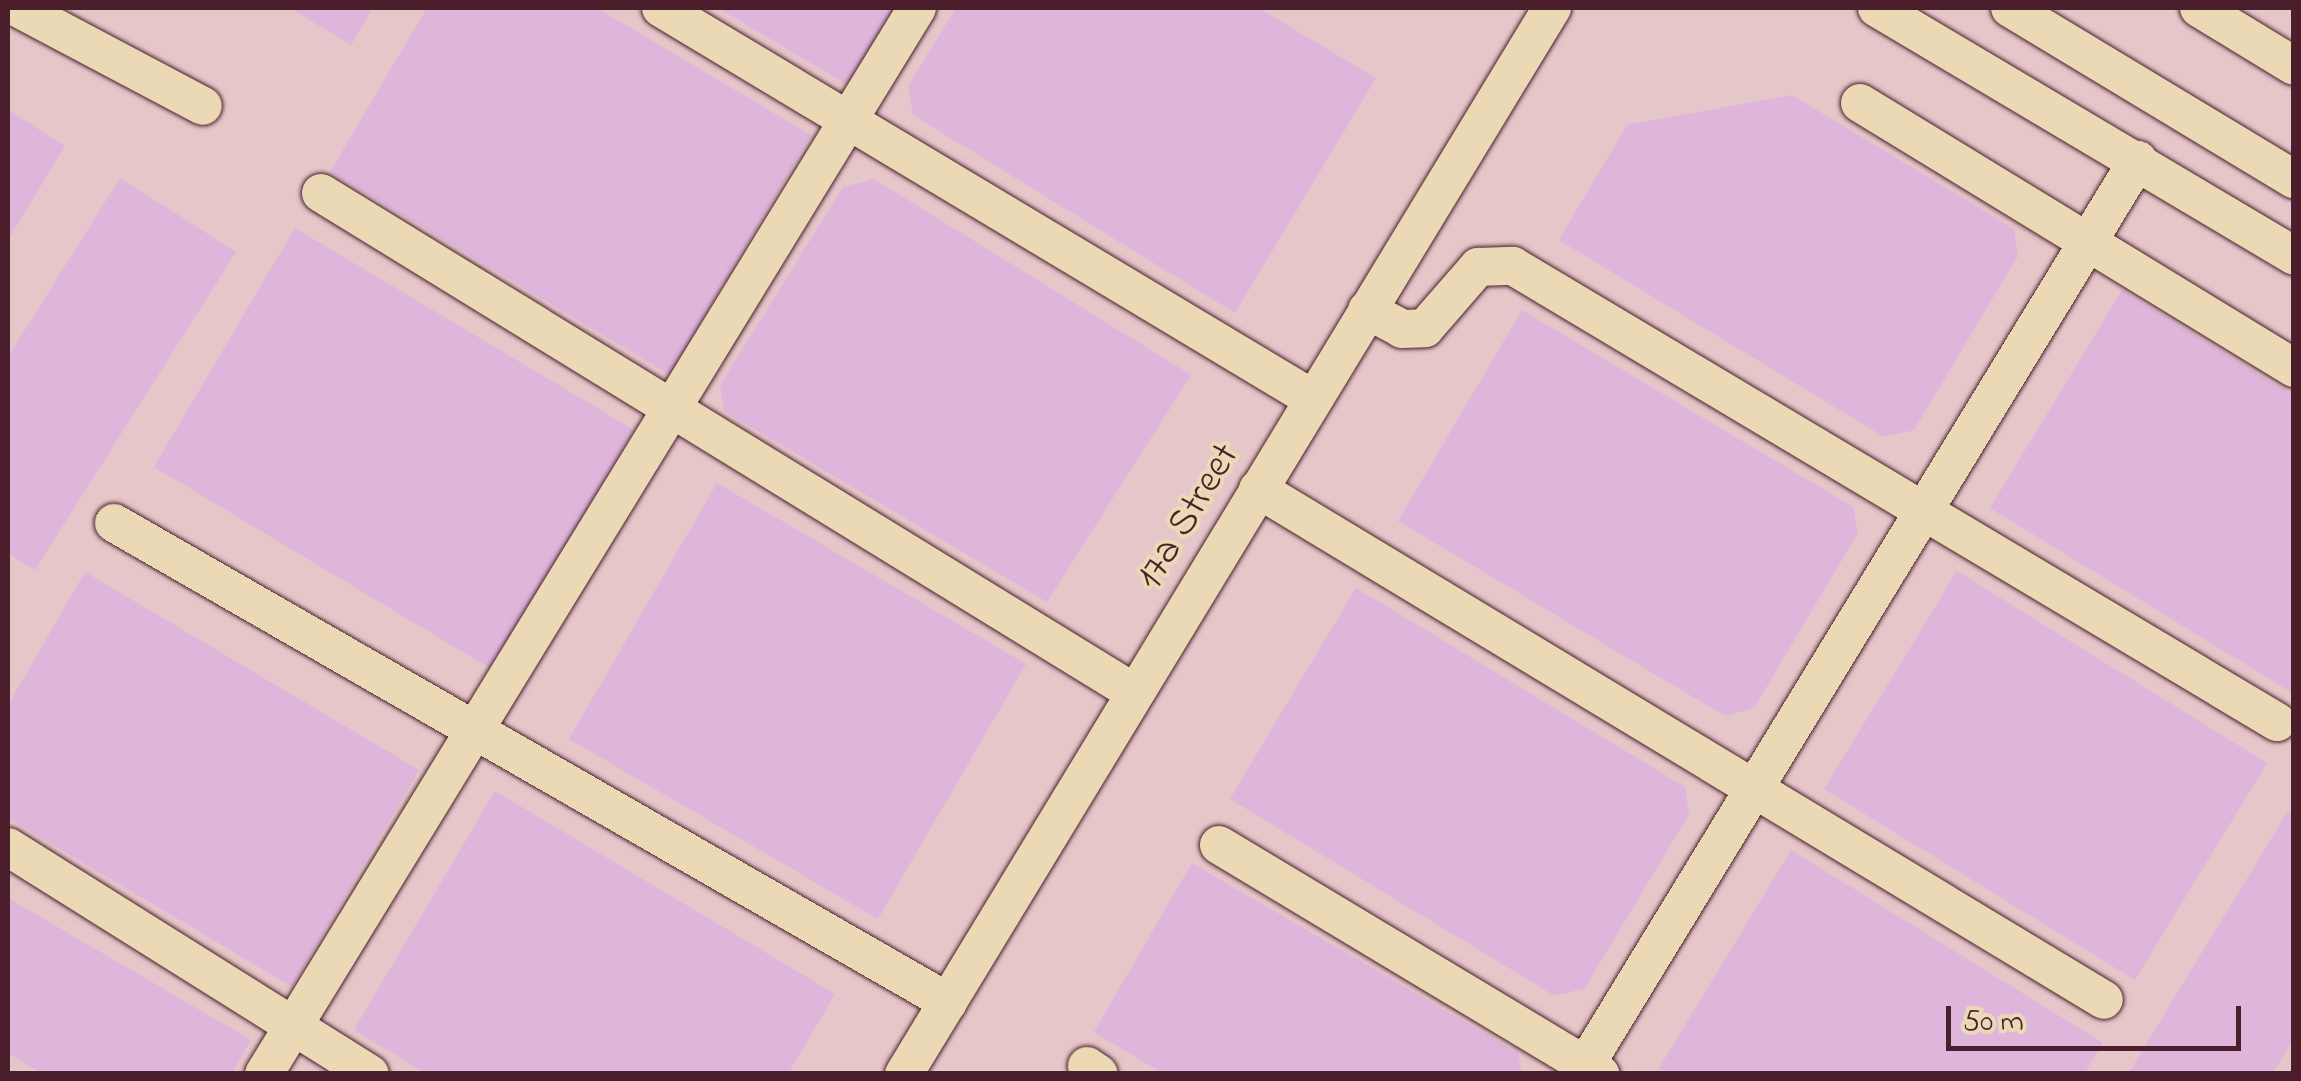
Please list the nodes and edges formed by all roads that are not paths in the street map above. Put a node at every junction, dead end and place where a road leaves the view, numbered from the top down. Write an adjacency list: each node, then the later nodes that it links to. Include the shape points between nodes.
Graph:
1 (18, 8): 10 (street)
2 (660, 8): 11 (street)
3 (917, 8): 11 (street)
4 (1552, 8): 17 (street, 17a Street)
5 (1877, 8): 12 (street)
6 (2010, 8): 13 (street)
7 (2199, 8): 8 (street)
8 (2294, 66)
9 (1860, 103): 15 (street)
10 (203, 106)
11 (848, 120): 19 (street); 20 (street)
12 (2138, 160): 15 (street); 16 (street)
13 (2294, 179)
14 (321, 193): 20 (street)
15 (2087, 242): 18 (street); 22 (street)
16 (2294, 256)
17 (1367, 310): 19 (street, 17a Street); 22 (street, via 1402,328 1424,328 1478,267 1513,266)
18 (2294, 368)
19 (1314, 399): 21 (street, 17a Street)
20 (671, 409): 24 (street); 26 (street)
21 (1258, 488): 24 (street, 17a Street); 27 (street)
22 (1923, 511): 25 (street); 27 (street)
23 (114, 523): 26 (street)
24 (1135, 693): 31 (street, 17a Street)
25 (2277, 722)
26 (475, 730): 31 (street); 32 (street)
27 (1755, 788): 30 (street); 33 (street)
28 (1219, 845): 33 (street)
29 (8, 846): 32 (street)
30 (2104, 1000)
31 (948, 1002): 36 (street, 17a Street)
32 (294, 1026): 34 (street); 35 (street)
33 (1589, 1071)
34 (264, 1074)
35 (370, 1074)
36 (904, 1074)

